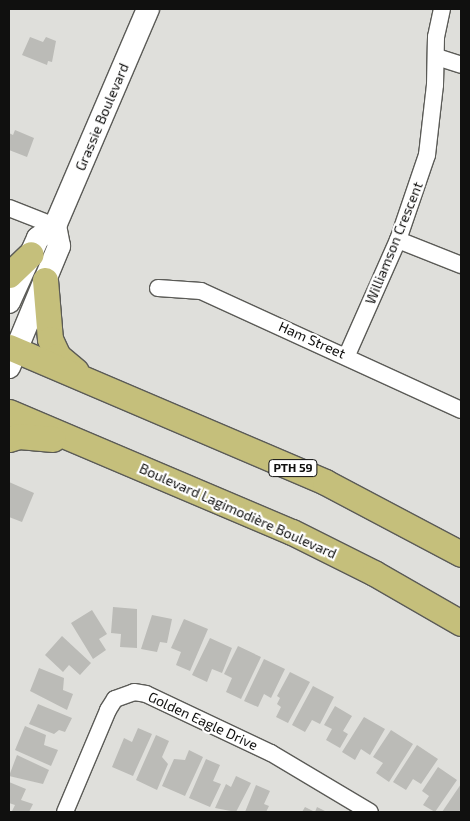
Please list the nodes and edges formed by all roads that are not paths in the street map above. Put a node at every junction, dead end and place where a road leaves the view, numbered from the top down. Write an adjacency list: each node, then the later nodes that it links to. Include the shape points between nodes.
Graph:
1 (148, 9): 6 (main road, Grassie Boulevard)
2 (442, 9): 3 (street, Williamson Crescent, via 436,38)
3 (437, 57): 4 (street); 7 (street, Williamson Crescent, via 426,155)
4 (461, 65)
5 (9, 208): 6 (street)
6 (55, 226): 8 (main road, Grassie Boulevard, via 38,238); 11 (main road, Grassie Boulevard, via 59,246)
7 (398, 240): 9 (street); 15 (street, Williamson Crescent)
8 (31, 254): 10 (main road); 13 (main road, Grassie Boulevard)
9 (461, 265)
10 (9, 275)
11 (46, 280): 14 (main road, Grassie Boulevard); 16 (main road, via 50,339 58,356 77,371)
12 (158, 288): 15 (street, Ham Street, via 201,291)
13 (9, 302)
14 (11, 355): 16 (main road, PTH 59)
15 (347, 355): 17 (street, Ham Street)
16 (118, 393): 21 (main road, PTH 59, via 325,482)
17 (461, 410)
18 (9, 412): 20 (main road, Boulevard Lagimodière Boulevard)
19 (9, 439): 20 (main road, via 28,436)
20 (87, 445): 22 (main road, Boulevard Lagimodière Boulevard, via 292,532 374,573)
21 (461, 554)
22 (461, 623)
23 (65, 812): 24 (street, Golden Eagle Drive, via 108,710 116,698 134,692 146,694 246,740 320,780)
24 (370, 812)

